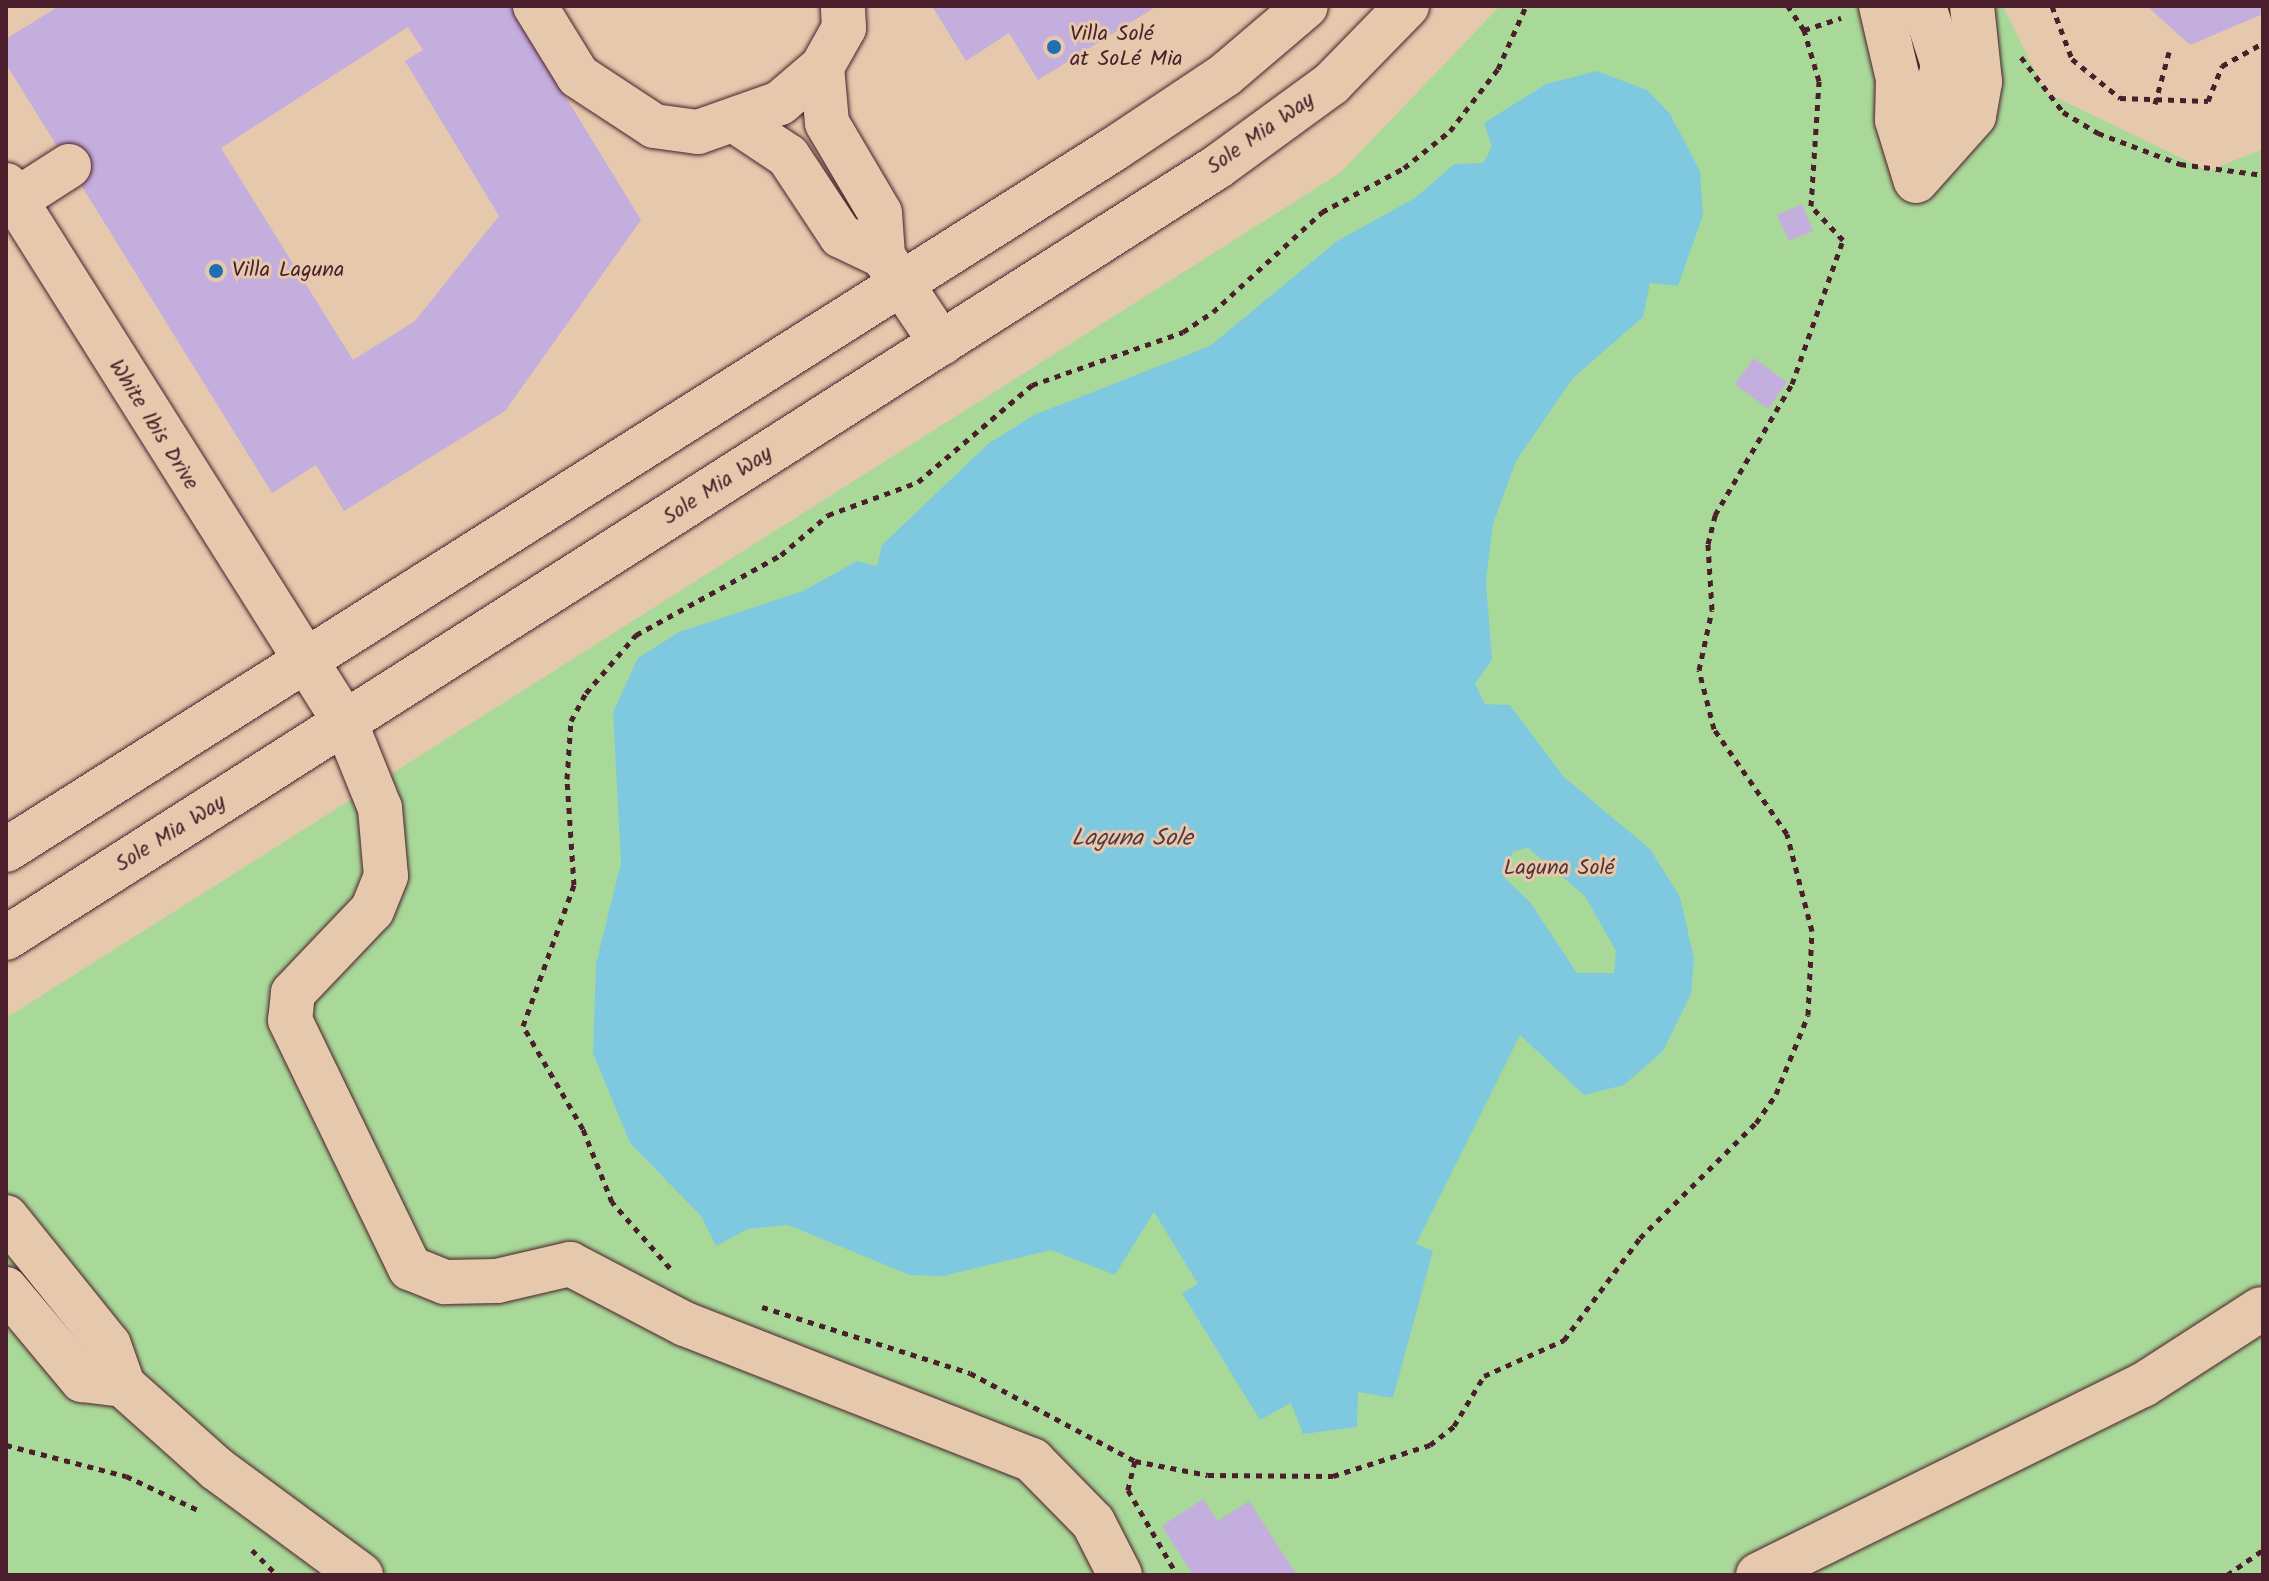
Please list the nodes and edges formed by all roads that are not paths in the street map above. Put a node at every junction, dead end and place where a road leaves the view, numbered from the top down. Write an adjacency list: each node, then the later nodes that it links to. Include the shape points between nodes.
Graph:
1 (535, 6): 9 (street, via 578,76 654,126 698,132)
2 (843, 6): 8 (street, via 844,28)
3 (1306, 6): 13 (street, via 1225,75)
4 (1407, 6): 14 (street, Sole Mia Way, via 1331,84 1271,131)
5 (1924, 6): 11 (street, via 1943,65)
6 (1972, 6): 11 (street, via 1980,82 1974,116)
7 (1866, 10): 11 (street, via 1898,79 1897,120)
8 (822, 67): 9 (street, via 780,103); 13 (street, via 827,123 880,213)
9 (738, 123): 13 (street, via 788,156 841,236)
10 (69, 166): 12 (street)
11 (1916, 181)
12 (11, 192): 15 (street, White Ibis Drive)
13 (892, 270): 14 (street); 15 (street)
14 (941, 343): 16 (street, Sole Mia Way)
15 (302, 664): 16 (street, White Ibis Drive); 17 (street)
16 (346, 724): 18 (street, Sole Mia Way); 24 (street, White Ibis Drive, via 380,808 386,876 372,910 293,993 290,1020 410,1268 445,1282 484,1281 570,1264 685,1324 1032,1460 1093,1522)
17 (6, 850)
18 (6, 938)
19 (6, 1217): 22 (street, via 109,1345)
20 (6, 1289): 22 (street, via 82,1380)
21 (2261, 1309): 25 (street, via 2143,1385)
22 (123, 1385): 23 (street, via 217,1469)
23 (361, 1575)
24 (1120, 1575)
25 (1758, 1575)

